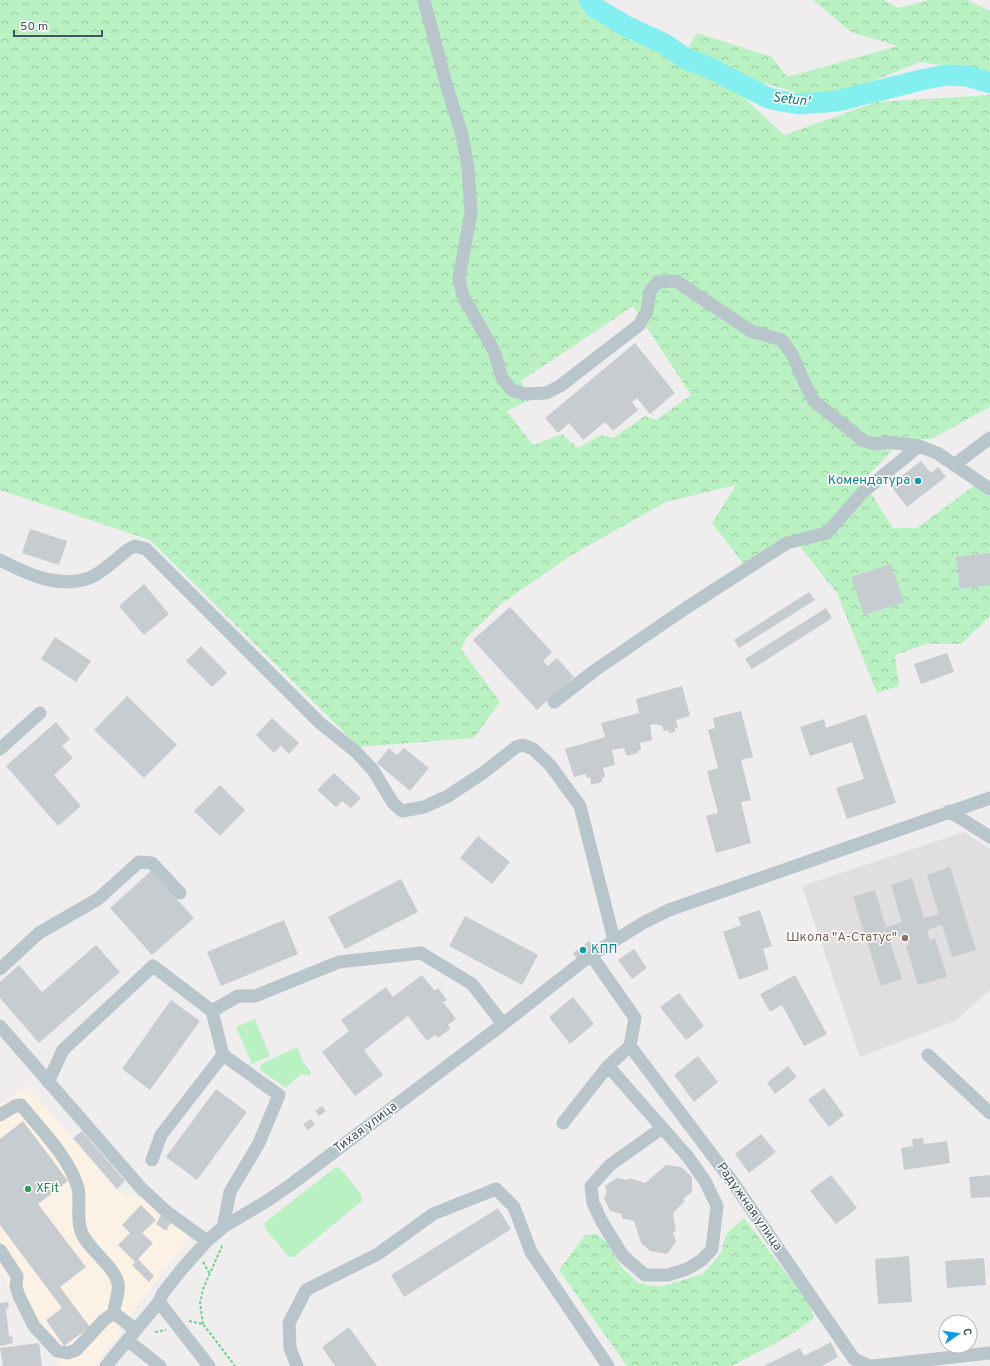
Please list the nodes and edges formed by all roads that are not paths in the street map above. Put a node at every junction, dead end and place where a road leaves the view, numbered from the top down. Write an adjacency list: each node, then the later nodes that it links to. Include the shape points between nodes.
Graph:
1 (424, 0): 3 (street, via 462,135 468,167 471,214 459,278 463,296 494,351 502,378 512,390 524,394 546,393 560,386 639,325 647,311 650,291 658,282 676,281 751,331 782,340 793,356 814,401 864,441)
2 (990, 438): 4 (street)
3 (919, 446): 4 (street, via 937,453); 7 (street, via 863,492 827,533 787,543 686,608 594,671)
4 (954, 465): 5 (street)
5 (990, 489)
6 (0, 560): 14 (street, via 24,572 60,582 89,578 135,546 146,549 320,723 355,751 373,770 393,803 402,811 424,807 448,796 516,747 523,745 533,749 550,765 580,806)
7 (554, 702)
8 (40, 713): 9 (street)
9 (0, 749)
10 (990, 798): 11 (street, Тихая улица)
11 (949, 811): 12 (street); 14 (street, Тихая улица, via 669,910)
12 (990, 837)
13 (180, 893): 16 (street, via 152,862 139,862 98,899 39,933)
14 (614, 940): 15 (street, Тихая улица)
15 (587, 958): 18 (street, Тихая улица); 20 (street, via 635,1018)
16 (0, 969)
17 (212, 1011): 18 (street, via 238,996 255,996 339,962 420,953 472,984); 21 (street); 24 (street, via 153,966 63,1050)
18 (503, 1024): 30 (street, Тихая улица, via 293,1183)
19 (0, 1026): 24 (street)
20 (630, 1046): 23 (street); 42 (street, Радужная улица, via 734,1184 854,1359)
21 (223, 1055): 29 (street, via 160,1135); 30 (street, via 279,1095 259,1143 230,1192)
22 (928, 1055): 25 (street)
23 (608, 1066): 27 (street); 28 (street)
24 (48, 1082): 31 (street, via 142,1189 167,1212)
25 (990, 1113)
26 (0, 1115): 34 (street, via 14,1106 21,1105 68,1164 78,1188 77,1216 81,1232 118,1283)
27 (563, 1122)
28 (662, 1128): 28 (street, via 706,1181 717,1206 715,1232 712,1249 702,1260 687,1269 668,1275 645,1275 623,1256 602,1222 593,1203 591,1186 610,1165)
29 (152, 1160)
30 (226, 1225): 31 (street, Тихая улица)
31 (206, 1241): 33 (street, Тихая улица, via 163,1292)
32 (0, 1250): 34 (street, via 17,1276 16,1287 19,1296 34,1326 57,1351 67,1353 76,1350)
33 (159, 1302): 35 (street, Тихая улица); 39 (street)
34 (114, 1313): 35 (street)
35 (132, 1335): 37 (street, Тихая улица); 38 (street)
36 (990, 1353): 43 (street)
37 (106, 1366)
38 (160, 1366)
39 (209, 1366)
40 (297, 1366): 41 (street, via 290,1348 289,1323 306,1290 378,1254 433,1214 496,1189 514,1206 531,1252)
41 (608, 1366)
42 (869, 1366)
43 (873, 1366)

